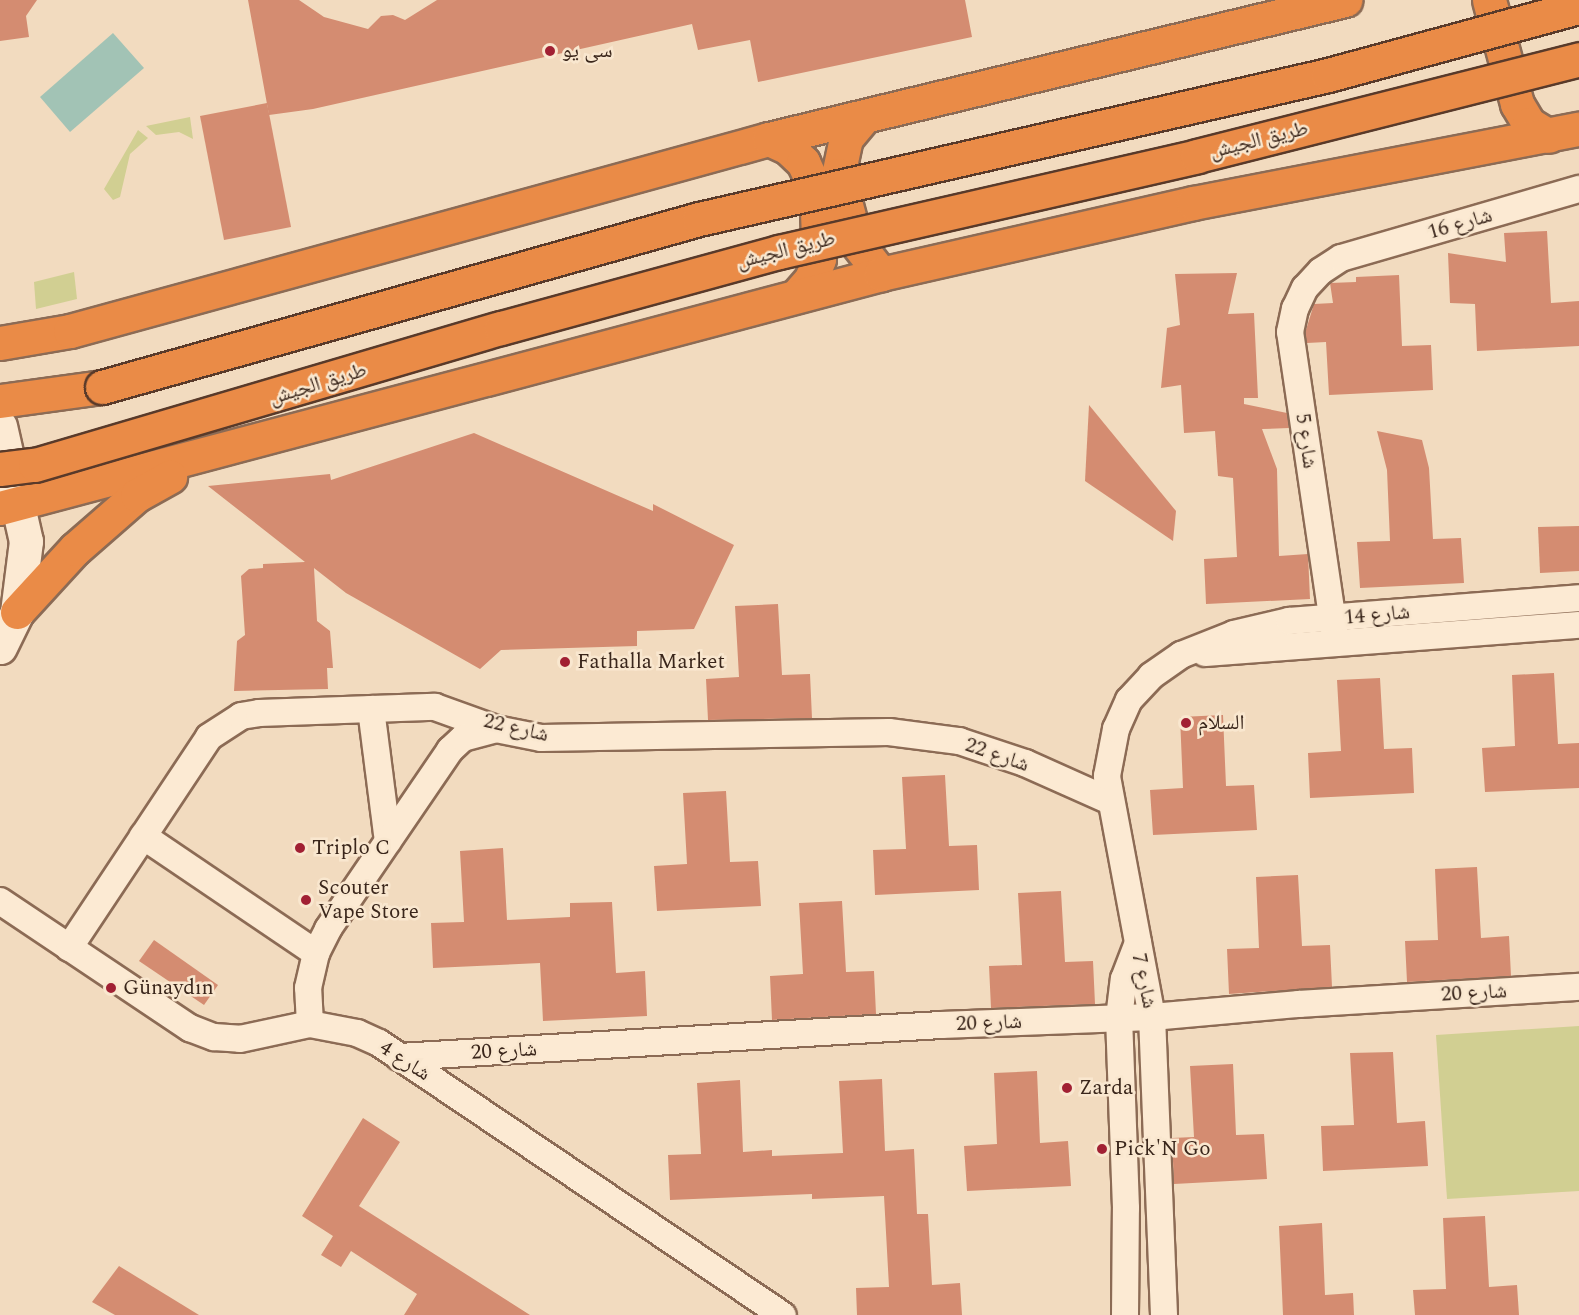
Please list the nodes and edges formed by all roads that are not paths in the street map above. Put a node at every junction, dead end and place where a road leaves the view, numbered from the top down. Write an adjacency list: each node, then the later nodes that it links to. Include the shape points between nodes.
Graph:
1 (1345, 0): 5 (highway)
2 (1489, 0): 6 (highway, via 1516,104 1529,124)
3 (1579, 7): 13 (highway, bridge, via 1328,75 699,219 102,387)
4 (1579, 59): 16 (highway, طريق الجيش, bridge, via 1197,156 779,252 522,322 35,465)
5 (863, 118): 7 (highway); 10 (highway, via 846,138 838,175 856,242)
6 (1564, 133): 10 (highway, via 1193,203)
7 (769, 139): 11 (highway, via 788,148 803,162 816,190 819,259 811,279); 12 (highway, via 70,331)
8 (1579, 189): 9 (street, شارع 16)
9 (1341, 258): 22 (street, شارع 5, via 1305,288 1290,332)
10 (881, 274): 11 (highway)
11 (796, 296): 15 (highway)
12 (0, 343)
13 (0, 401)
14 (0, 426): 17 (main road)
15 (207, 456): 17 (highway); 20 (highway, via 137,495 75,549)
16 (0, 469)
17 (10, 507): 18 (main road)
18 (13, 544): 20 (main road)
19 (1579, 598): 22 (street, شارع 14)
20 (17, 612): 23 (main road)
21 (1579, 625): 22 (street, شارع 14)
22 (1334, 631): 26 (street, شارع 14, via 1289,621 1234,634 1181,655 1151,675 1129,700 1109,752)
23 (0, 647)
24 (371, 709): 25 (street, شارع 22, via 435,707); 27 (street, شارع 22, via 259,713 223,725 209,737); 28 (street)
25 (496, 729): 26 (street, شارع 22, via 541,738 889,732 958,741 1025,763); 28 (street, via 479,731 450,750)
26 (1108, 800): 30 (street, شارع 14)
27 (143, 836): 31 (street, شارع 22); 32 (street)
28 (388, 841): 32 (street)
29 (0, 901): 31 (street, شارع 4)
30 (1138, 944): 34 (street, شارع 7); 35 (street, شارع 7, via 1124,980)
31 (69, 948): 36 (street, شارع 4, via 190,1028 214,1037 240,1039)
32 (316, 953): 36 (street, via 308,988)
33 (1579, 987): 34 (street, شارع 20)
34 (1152, 1017): 35 (street, شارع 20); 40 (street, شارع 7)
35 (1119, 1018): 37 (street, شارع 20); 39 (street, شارع 7, via 1126,1208)
36 (310, 1024): 37 (street, شارع 4, via 357,1033)
37 (399, 1057): 38 (street, شارع 4)
38 (783, 1315)
39 (1125, 1315)
40 (1164, 1315)

